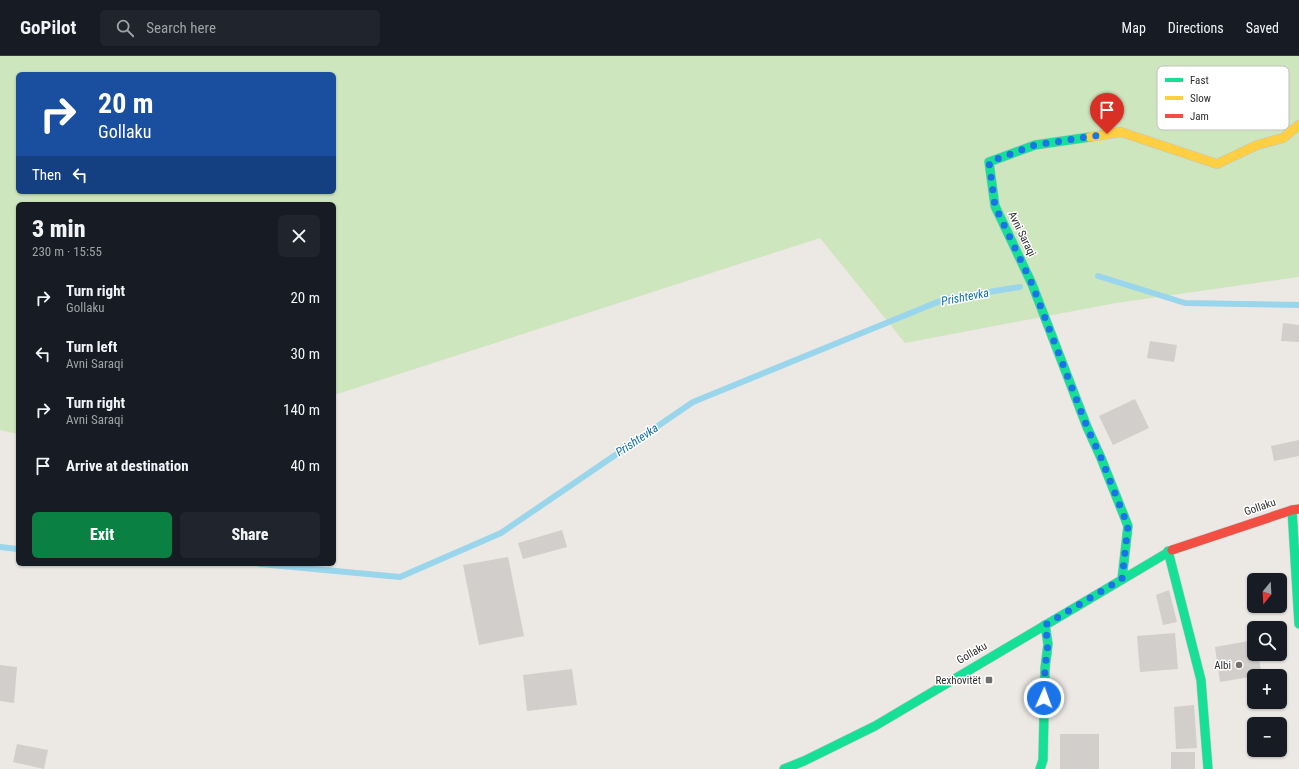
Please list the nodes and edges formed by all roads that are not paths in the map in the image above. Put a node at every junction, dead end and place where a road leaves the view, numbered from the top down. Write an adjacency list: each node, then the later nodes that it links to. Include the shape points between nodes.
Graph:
1 (1299, 126): 4 (street, Avni Saraqi, via 1283,138 1257,144 1217,164 1121,132 1035,145 989,162 995,206 1032,284 1128,526)
2 (1295, 509): 3 (street, Gollaku); 5 (street, Gollaku)
3 (1168, 551): 4 (street, Gollaku); 9 (street, via 1200,680)
4 (1122, 579): 6 (street, Gollaku)
5 (1299, 624)
6 (1045, 625): 7 (street, Gollaku, via 875,726); 8 (street, via 1048,644)
7 (784, 769)
8 (1040, 769)
9 (1208, 769)

